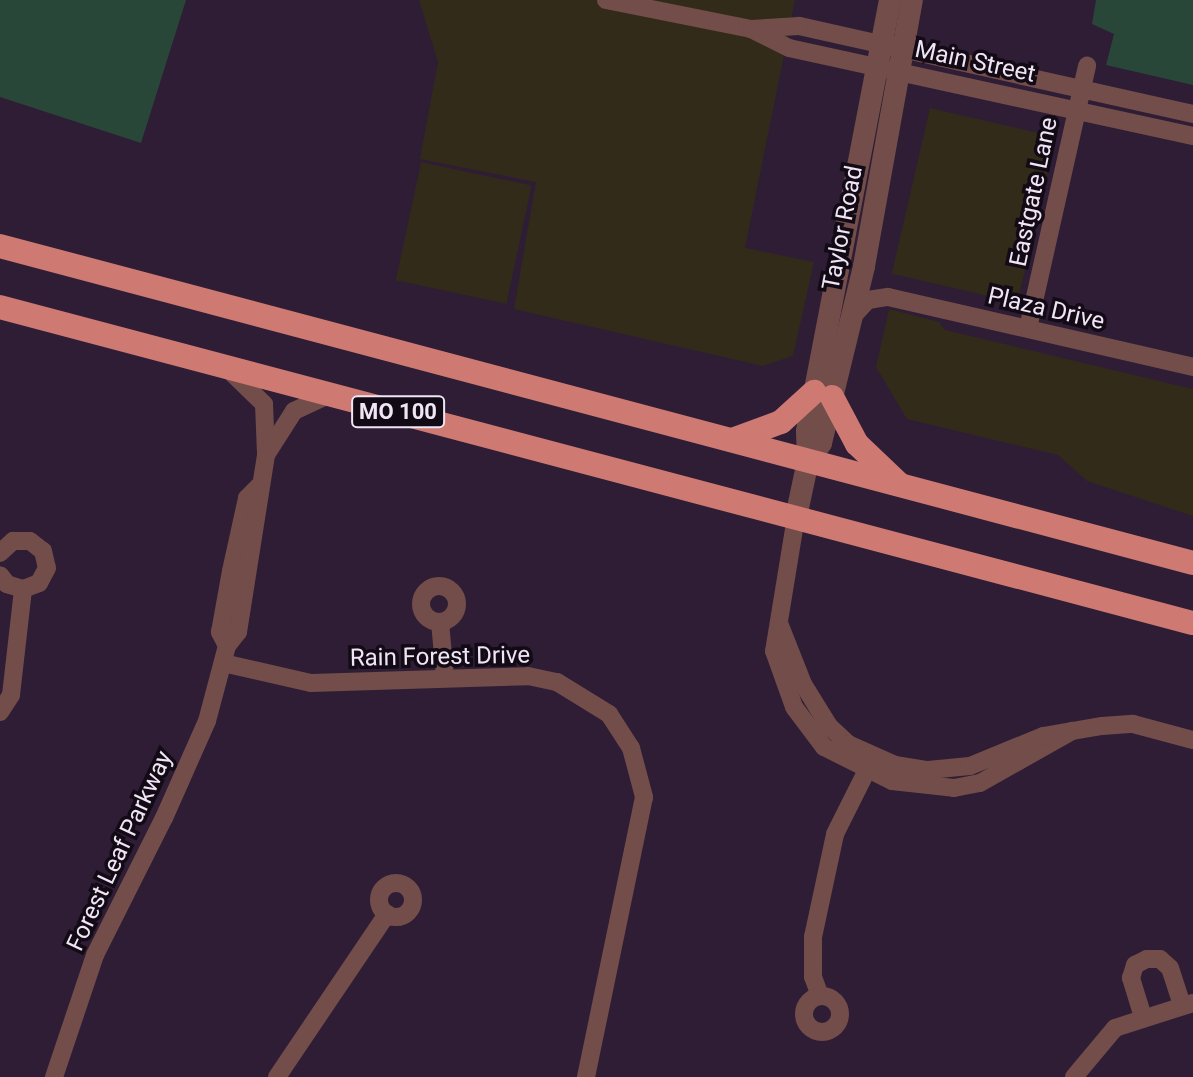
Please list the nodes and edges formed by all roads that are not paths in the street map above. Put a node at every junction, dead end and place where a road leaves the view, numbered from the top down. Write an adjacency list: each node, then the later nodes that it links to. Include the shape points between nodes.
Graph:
1 (606, 0): 4 (street, Main Street)
2 (890, 0): 5 (street, Taylor Road)
3 (912, 0): 5 (street, Taylor Road)
4 (751, 29): 5 (street, Main Street, via 799,26); 7 (street, Main Street, via 789,48)
5 (892, 45): 7 (street, Taylor Road); 8 (street, Main Street)
6 (1087, 66): 8 (street, Eastgate Lane)
7 (887, 68): 9 (street, Main Street); 13 (street, Taylor Road); 21 (street, Taylor Road)
8 (1082, 89): 9 (street, Eastgate Lane); 10 (street, Main Street)
9 (1077, 108): 11 (street, Main Street); 17 (street, Eastgate Lane)
10 (1193, 114)
11 (1193, 136)
12 (0, 246): 22 (highway, MO 100)
13 (864, 264): 14 (street, via 871,284); 16 (street, Taylor Road)
14 (888, 297): 16 (street, via 868,300); 17 (street, Plaza Drive)
15 (0, 307): 19 (highway, MO 100)
16 (851, 319): 21 (street, Taylor Road)
17 (1028, 328): 18 (street, Plaza Drive)
18 (1193, 367)
19 (229, 370): 20 (highway, MO 100); 23 (street, Forest Leaf Parkway, via 264,404)
20 (330, 394): 23 (street, Forest Leaf Parkway, via 294,411); 26 (highway, MO 100)
21 (823, 395): 22 (highway, via 781,422); 24 (street, Taylor Road, via 805,439); 25 (highway, via 857,444)
22 (732, 440): 24 (highway, MO 100)
23 (266, 455): 33 (street, Forest Leaf Parkway, via 258,487 247,498 231,571 220,632)
24 (808, 461): 25 (highway, MO 100); 26 (street, Taylor Road)
25 (899, 485): 28 (highway, MO 100)
26 (796, 517): 32 (highway, MO 100); 37 (street, Taylor Road, via 779,622 823,717)
27 (0, 553): 30 (street, via 21,540 43,551 45,576)
28 (1186, 557)
29 (0, 575): 30 (street, via 7,584)
30 (23, 589): 35 (street, via 11,695)
31 (440, 622): 34 (street)
32 (1193, 623)
33 (225, 654): 34 (street, Rain Forest Drive, via 311,683); 42 (street, Forest Leaf Parkway, via 207,721 95,955)
34 (445, 677): 44 (street, Rain Forest Drive, via 528,676 557,682 609,714 638,767 644,797)
35 (0, 712)
36 (1193, 740): 37 (street, Taylor Road, via 1133,724 1043,736 950,769)
37 (870, 765): 39 (street, via 835,834 816,922 813,977)
38 (387, 914): 43 (street)
39 (820, 996)
40 (1188, 1004): 41 (street); 41 (street, via 1170,968 1160,959 1147,959 1135,965 1131,978)
41 (1143, 1017): 45 (street, via 1115,1028)
42 (54, 1077)
43 (277, 1077)
44 (586, 1077)
45 (1074, 1077)

